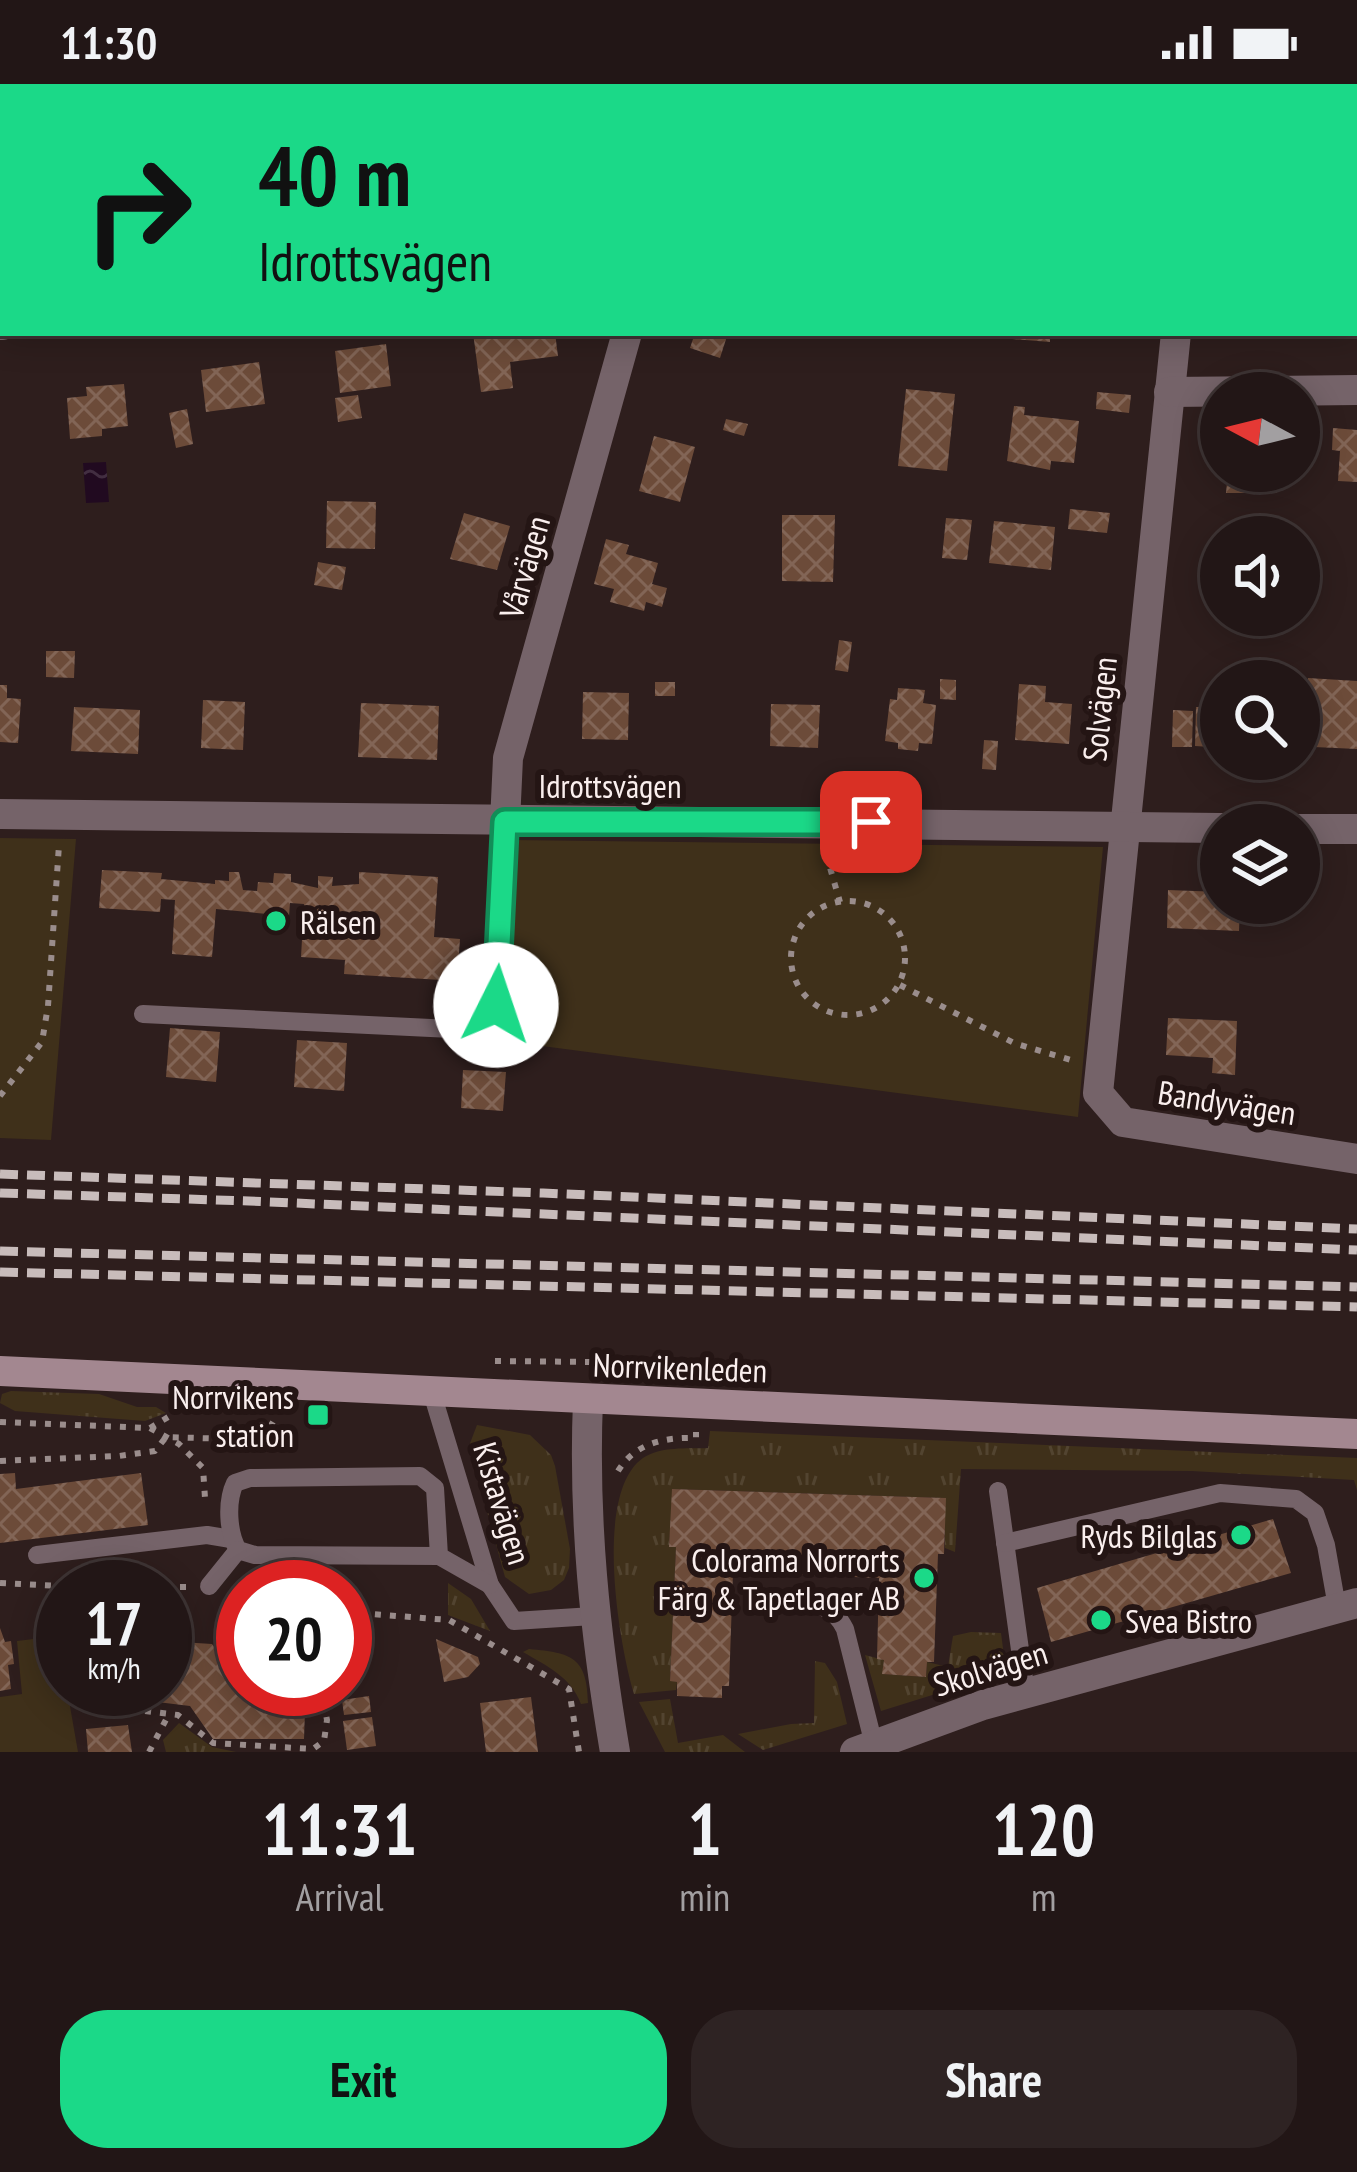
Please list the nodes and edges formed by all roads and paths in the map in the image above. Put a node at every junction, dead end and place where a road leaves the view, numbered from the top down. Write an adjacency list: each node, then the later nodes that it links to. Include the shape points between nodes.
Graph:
1 (626, 336): 7 (street, Vårvägen, via 508,758)
2 (1176, 336): 4 (street, Solvägen)
3 (1357, 390): 4 (street)
4 (1169, 392): 8 (street, Solvägen)
5 (0, 814): 6 (street, Idrottsvägen)
6 (62, 816): 7 (street, Idrottsvägen); 17 (path, via 42,1042)
7 (505, 822): 8 (street, Idrottsvägen); 15 (lane, via 499,988 496,1005 472,1030)
8 (1123, 826): 9 (street, Idrottsvägen); 16 (street, Solvägen)
9 (1200, 828)
10 (1320, 829): 11 (street)
11 (1357, 830)
12 (822, 839): 13 (path)
13 (840, 902): 14 (path, via 866,903 895,926 905,959); 14 (path, via 815,912 794,935 790,961 801,991 824,1010 856,1014 885,1002)
14 (898, 984): 16 (path)
15 (143, 1014)
16 (1099, 1081): 18 (street, Bandyvägen, via 1123,1121)
17 (0, 1096)
18 (1357, 1159)
19 (698, 1363): 23 (path)
20 (0, 1372): 21 (main road, Norrvikenleden)
21 (432, 1393): 22 (main road, Norrvikenleden); 40 (lane, Kistavägen)
22 (588, 1400): 23 (main road, Norrvikenleden); 45 (street, Kistavägen)
23 (698, 1403): 28 (main road, Norrvikenleden); 31 (path, via 695,1438 639,1449)
24 (170, 1416): 27 (path)
25 (0, 1422): 27 (path)
26 (273, 1422): 29 (path, via 262,1440)
27 (150, 1428): 29 (path)
28 (1357, 1434)
29 (166, 1436): 30 (path, via 155,1451); 33 (path, via 203,1468)
30 (0, 1461)
31 (613, 1484)
32 (998, 1491): 34 (lane)
33 (207, 1535): 35 (lane); 36 (lane)
34 (1005, 1543): 43 (lane, via 1220,1493 1296,1499 1315,1513); 46 (lane)
35 (235, 1544): 37 (lane, via 255,1555); 37 (lane, via 230,1493 250,1478 420,1476 435,1488); 41 (lane)
36 (37, 1555)
37 (439, 1556): 40 (lane)
38 (0, 1583): 39 (path)
39 (36, 1585)
40 (490, 1585): 45 (lane, Kistavägen, via 514,1622)
41 (209, 1586)
42 (790, 1605): 51 (lane, via 814,1602 838,1614)
43 (1347, 1605): 46 (street, Skolvägen)
44 (372, 1614): 54 (path, via 449,1621 568,1689)
45 (593, 1616): 55 (street, Kistavägen)
46 (1026, 1694): 51 (street, Skolvägen)
47 (168, 1716): 52 (path)
48 (179, 1716): 50 (path, via 220,1745 313,1749)
49 (326, 1716): 50 (path)
50 (324, 1741): 53 (path)
51 (864, 1749)
52 (149, 1752)
53 (326, 1752)
54 (579, 1752)
55 (615, 1752)

